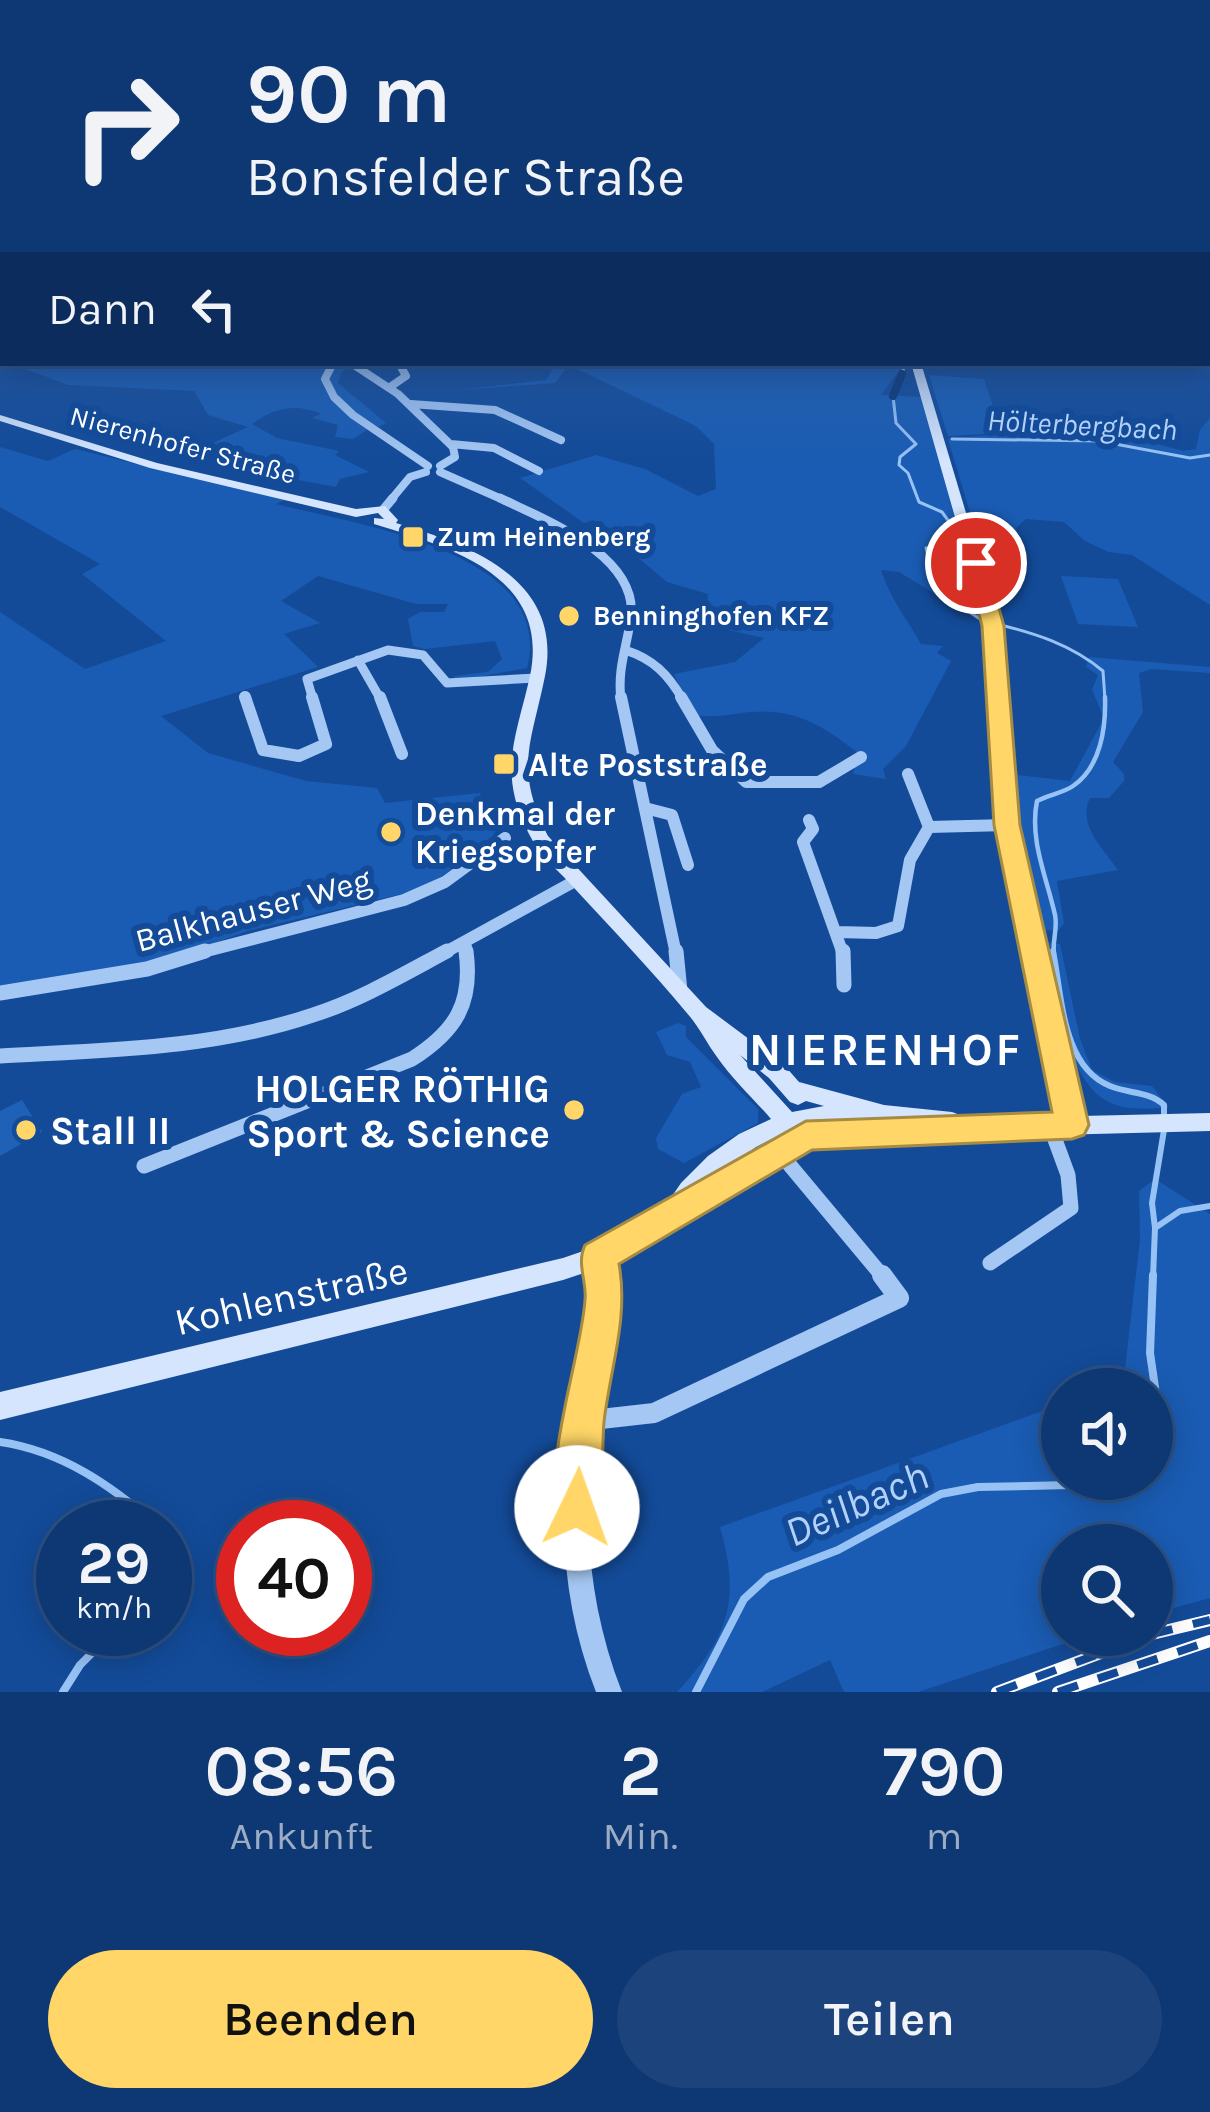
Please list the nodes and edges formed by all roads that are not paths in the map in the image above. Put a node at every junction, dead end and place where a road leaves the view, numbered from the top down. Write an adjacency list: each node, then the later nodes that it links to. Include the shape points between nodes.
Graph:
1 (332, 366): 10 (street, via 325,379 334,397)
2 (356, 366): 5 (street)
3 (401, 366): 5 (street, via 406,376)
4 (917, 366): 23 (main road, via 992,622)
5 (394, 390): 6 (street)
6 (411, 404): 8 (street, via 487,408); 9 (street)
7 (0, 418): 13 (main road, Nierenhofer Straße, via 154,466 356,513 357,520)
8 (561, 440)
9 (451, 444): 11 (street, via 456,455); 12 (street, via 494,448)
10 (427, 469): 11 (street); 13 (street, via 410,477)
11 (440, 469): 14 (street, via 610,565 632,598)
12 (539, 471)
13 (381, 514): 16 (main road, Nierenhofer Straße, via 474,554 514,585 539,628)
14 (625, 650): 19 (street, via 662,665 707,745 746,782 815,785); 21 (street, via 619,686)
15 (358, 660): 16 (street, via 403,649 423,655 447,683); 17 (street, via 307,681 326,737 312,754 263,751); 18 (street, via 374,680)
16 (536, 678): 27 (main road, Nierenhofer Straße, via 519,733 517,782 540,839)
17 (245, 696)
18 (401, 754)
19 (861, 757)
20 (908, 774): 24 (street)
21 (645, 808): 26 (street, via 672,815); 31 (street)
22 (809, 820): 28 (street, via 813,829 803,842)
23 (1007, 825): 24 (street); 39 (main road)
24 (929, 827): 28 (street, via 910,860 898,926)
25 (505, 838): 32 (street, Balkhauser Weg, via 416,896 147,969)
26 (688, 866)
27 (574, 880): 29 (street); 31 (main road, Nierenhofer Straße)
28 (837, 932): 30 (street)
29 (465, 942): 34 (street, via 314,1015 231,1036); 41 (street, via 467,1006 438,1043)
30 (844, 985)
31 (680, 992): 33 (main road, Nierenhofer Straße)
32 (0, 994)
33 (697, 1010): 35 (main road); 40 (main road)
34 (0, 1056)
35 (793, 1089): 36 (main road); 40 (main road)
36 (884, 1114): 38 (main road); 40 (main road)
37 (1210, 1122): 39 (main road)
38 (986, 1126): 39 (main road); 40 (main road)
39 (1061, 1126): 43 (street, via 1071,1208)
40 (797, 1130): 42 (main road, Kohlenstraße, via 712,1192); 45 (street, via 821,1197 899,1298 654,1413)
41 (144, 1166)
42 (598, 1257): 44 (main road, Kohlenstraße); 45 (street, via 605,1297)
43 (990, 1263)
44 (0, 1406)
45 (584, 1420): 46 (street, via 579,1564)
46 (610, 1692)

